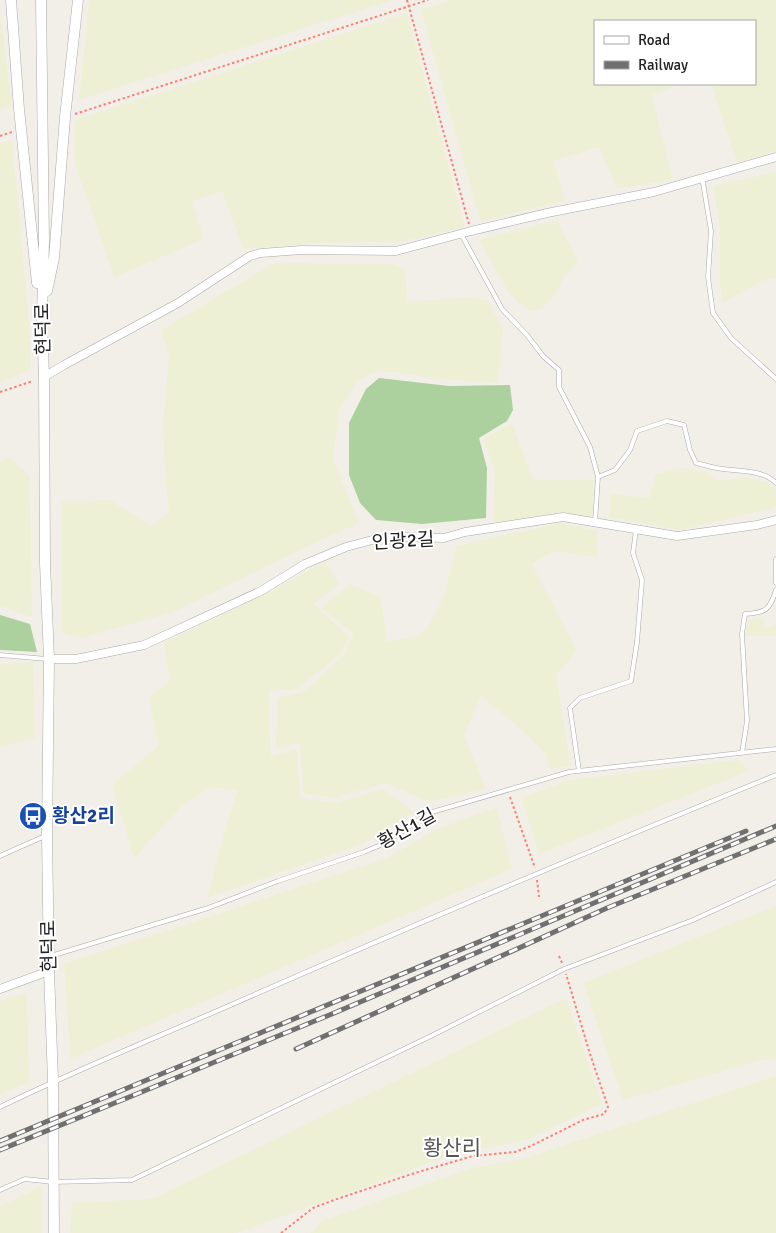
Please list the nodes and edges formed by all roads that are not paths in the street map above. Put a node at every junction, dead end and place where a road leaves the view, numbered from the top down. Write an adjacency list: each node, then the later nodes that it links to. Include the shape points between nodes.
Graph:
1 (11, 0): 7 (street, via 21,129)
2 (42, 0): 7 (street, 현덕로)
3 (78, 0): 7 (street, via 54,258)
4 (776, 157): 5 (street)
5 (702, 177): 6 (street, via 654,192); 9 (lane, via 711,230 708,278 713,313 731,338)
6 (461, 234): 8 (street, via 396,251 300,250 250,256 178,303); 10 (lane, via 502,308 559,370 559,387 590,447)
7 (42, 319): 8 (street, 현덕로)
8 (44, 377): 19 (street, 현덕로)
9 (776, 380)
10 (598, 477): 11 (lane, via 615,470 630,450 637,431 667,421 684,425 696,463 758,473); 13 (lane)
11 (776, 483)
12 (776, 520): 14 (street, 인광2길, via 677,536)
13 (595, 523): 14 (street, 인광2길); 19 (street, 인광2길, via 563,517 444,538 376,539 305,564 261,590 144,645 76,659)
14 (636, 530): 22 (lane, via 633,553 642,580 631,681 580,698 570,708)
15 (776, 559): 16 (lane)
16 (776, 583)
17 (776, 590): 21 (lane, via 772,604 761,613 745,614 742,634 747,721)
18 (0, 655): 19 (lane)
19 (49, 659): 24 (street, 현덕로)
20 (776, 749): 21 (lane, 황산1길)
21 (742, 753): 22 (lane, 황산1길)
22 (579, 771): 27 (lane, 황산1길, via 429,813 383,844 364,852 208,908)
23 (776, 775): 30 (lane)
24 (47, 835): 25 (lane); 27 (street, 현덕로)
25 (0, 856)
26 (776, 882): 32 (lane, via 693,920 564,969 132,1180)
27 (49, 957): 28 (street, 현덕로)
28 (49, 971): 29 (street); 30 (street, 현덕로)
29 (0, 989)
30 (53, 1081): 31 (lane); 32 (street, 현덕로)
31 (0, 1107)
32 (53, 1182): 33 (lane, via 25,1179); 34 (street, 현덕로)
33 (0, 1190)
34 (54, 1233)

